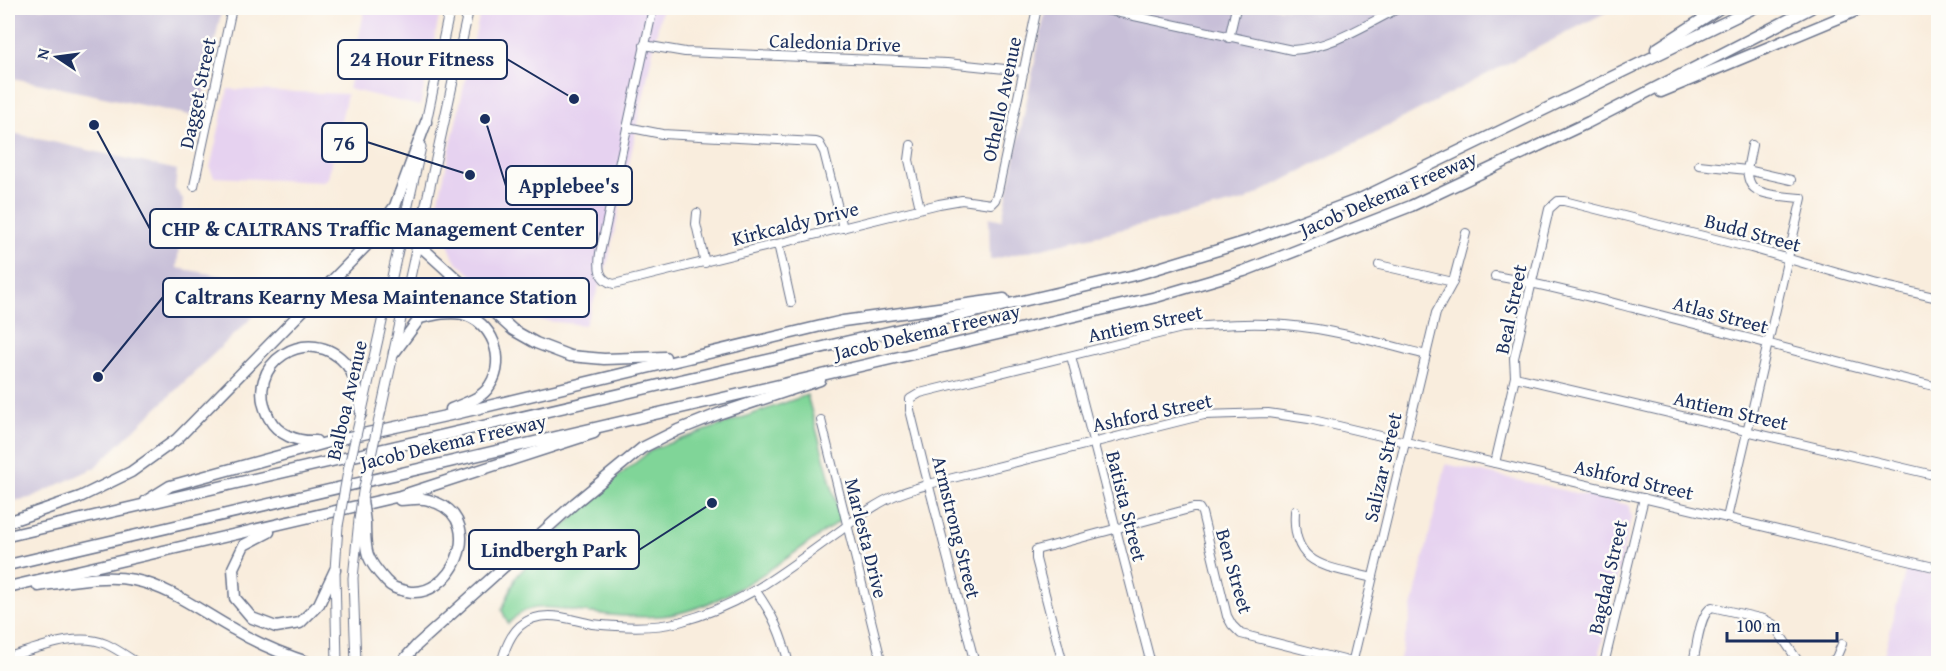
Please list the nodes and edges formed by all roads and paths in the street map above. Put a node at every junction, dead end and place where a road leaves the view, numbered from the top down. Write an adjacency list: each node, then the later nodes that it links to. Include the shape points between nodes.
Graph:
1 (9, 8): 15 (street)
2 (232, 8): 29 (street, Dagget Street)
3 (450, 8): 21 (main road, Balboa Avenue)
4 (464, 8): 16 (main road)
5 (469, 8): 16 (main road, Balboa Avenue)
6 (653, 8): 18 (street)
7 (1037, 8): 19 (street, Othello Avenue)
8 (1097, 8): 17 (street)
9 (1236, 8): 17 (street)
10 (1399, 8): 17 (street, via 1332,43 1309,49 1292,50)
11 (1720, 8): 20 (highway)
12 (1754, 8): 20 (highway, Jacob Dekema Freeway)
13 (1811, 8): 22 (highway, Jacob Dekema Freeway)
14 (1863, 8): 22 (highway)
15 (8, 12)
16 (465, 27): 36 (main road, Balboa Avenue)
17 (1229, 38)
18 (644, 45): 19 (street, Caledonia Drive, via 685,52 947,63); 23 (street)
19 (1024, 71): 30 (street, Othello Avenue)
20 (1613, 76): 44 (highway, Jacob Dekema Freeway, via 1362,198 1251,240)
21 (426, 122): 57 (main road, Balboa Avenue); 73 (highway, via 394,206 366,246 177,439 130,472 90,492)
22 (1589, 122): 52 (highway, Jacob Dekema Freeway, via 1412,206 1244,272 1156,297)
23 (627, 127): 34 (street, via 662,134 816,142 824,152); 39 (street, Kirkcaldy Drive, via 598,263 601,277 621,284)
24 (911, 145): 32 (street, via 909,160)
25 (1752, 145): 27 (street)
26 (1699, 165): 27 (street)
27 (1747, 170): 28 (street); 38 (street, via 1754,189 1802,198)
28 (1791, 180)
29 (194, 186)
30 (996, 197): 32 (street, Kirkcaldy Drive, via 991,204 962,200)
31 (1558, 201): 38 (street, Budd Street); 43 (street, Beal Street, via 1549,209)
32 (920, 208): 34 (street, Kirkcaldy Drive)
33 (697, 213): 39 (street)
34 (843, 228): 37 (street, Kirkcaldy Drive)
35 (1466, 233): 42 (street, Salizar Street)
36 (417, 243): 48 (main road, Balboa Avenue); 51 (highway, via 513,330 536,343 570,356)
37 (778, 244): 39 (street, Kirkcaldy Drive); 46 (street)
38 (1788, 259): 45 (street, Budd Street); 47 (street)
39 (705, 262)
40 (1379, 265): 42 (street)
41 (1495, 276): 43 (street, Atlas Street)
42 (1453, 282): 49 (street, Salizar Street, via 1436,313)
43 (1532, 282): 47 (street, Atlas Street); 53 (street, Beal Street, via 1514,358)
44 (1070, 291): 51 (highway, via 843,321); 69 (highway, Jacob Dekema Freeway)
45 (1938, 298)
46 (791, 302)
47 (1768, 343): 54 (street, Atlas Street); 60 (street)
48 (394, 353): 59 (highway, via 420,318 438,314 463,314 483,326 494,342 499,362 490,385 476,399); 68 (main road, Balboa Avenue, bridge)
49 (1426, 355): 50 (street, Antiem Street, via 1322,330 1238,325 1182,328); 62 (street, Salizar Street)
50 (1071, 356): 55 (street, Antiem Street, via 920,393); 63 (street, Batista Street)
51 (687, 357): 59 (highway)
52 (871, 362): 56 (highway, Jacob Dekema Freeway); 90 (highway, via 718,414 642,448 575,503)
53 (1515, 377): 60 (street, Antiem Street); 64 (street, Beal Street)
54 (1938, 387)
55 (910, 399): 66 (street, Armstrong Street)
56 (663, 411): 68 (highway, via 400,496); 78 (highway, Jacob Dekema Freeway)
57 (361, 414): 61 (highway, via 354,378 333,354 298,347 280,356 264,376 262,404 275,429 303,442); 80 (main road, Balboa Avenue, bridge, via 338,526)
58 (821, 420): 75 (street, Marlesta Drive)
59 (420, 421): 61 (highway)
60 (1747, 431): 65 (street, Antiem Street); 71 (street)
61 (340, 439): 69 (highway, via 170,486)
62 (1405, 440): 63 (street, Ashford Street, via 1268,413 1204,415); 64 (street, Ashford Street); 81 (street, Salizar Street)
63 (1094, 441): 66 (street, Ashford Street); 76 (street, Batista Street)
64 (1495, 463): 67 (street, Ashford Street)
65 (1938, 476)
66 (929, 484): 75 (street, Ashford Street, via 894,496); 94 (street, Armstrong Street)
67 (1644, 498): 71 (street, Ashford Street); 98 (street, Bagdad Street)
68 (368, 500): 72 (highway, bridge); 72 (highway, via 425,498 446,507 459,521 461,540 456,563 440,584 415,594 392,588 371,565); 74 (highway)
69 (138, 506): 77 (highway, Jacob Dekema Freeway)
70 (1295, 511): 81 (street, via 1294,533 1311,561)
71 (1727, 518): 79 (street, Ashford Street)
72 (362, 521): 89 (main road, via 353,578)
73 (8, 522)
74 (285, 524): 80 (highway, via 244,545 232,568 235,598 252,618 276,627 300,623 319,604); 82 (highway)
75 (847, 526): 83 (street, Ashford Street); 93 (street, Marlesta Drive)
76 (1116, 528): 95 (street, via 1036,550); 96 (street, Batista Street); 97 (street, Ben Street, via 1199,508 1232,625 1253,639)
77 (8, 536)
78 (8, 565)
79 (1938, 568)
80 (335, 570): 88 (main road, Balboa Avenue)
81 (1372, 578): 97 (street, Salizar Street)
82 (8, 588): 87 (highway, via 132,580 156,587 271,649)
83 (756, 591): 91 (street, Ashford Street, via 725,608 675,623 623,627 548,616 527,621 512,633); 92 (street, via 781,633)
84 (1842, 644): 101 (street, via 1836,658)
85 (8, 657): 86 (street, via 85,640 105,643)
86 (139, 663)
87 (313, 663)
88 (337, 663)
89 (356, 663)
90 (400, 663)
91 (501, 663)
92 (789, 663)
93 (882, 663)
94 (975, 663)
95 (1063, 663)
96 (1151, 663)
97 (1352, 663)
98 (1604, 663)
99 (1696, 663): 100 (street, via 1704,616 1712,607 1773,624)
100 (1800, 663)
101 (1828, 663)

